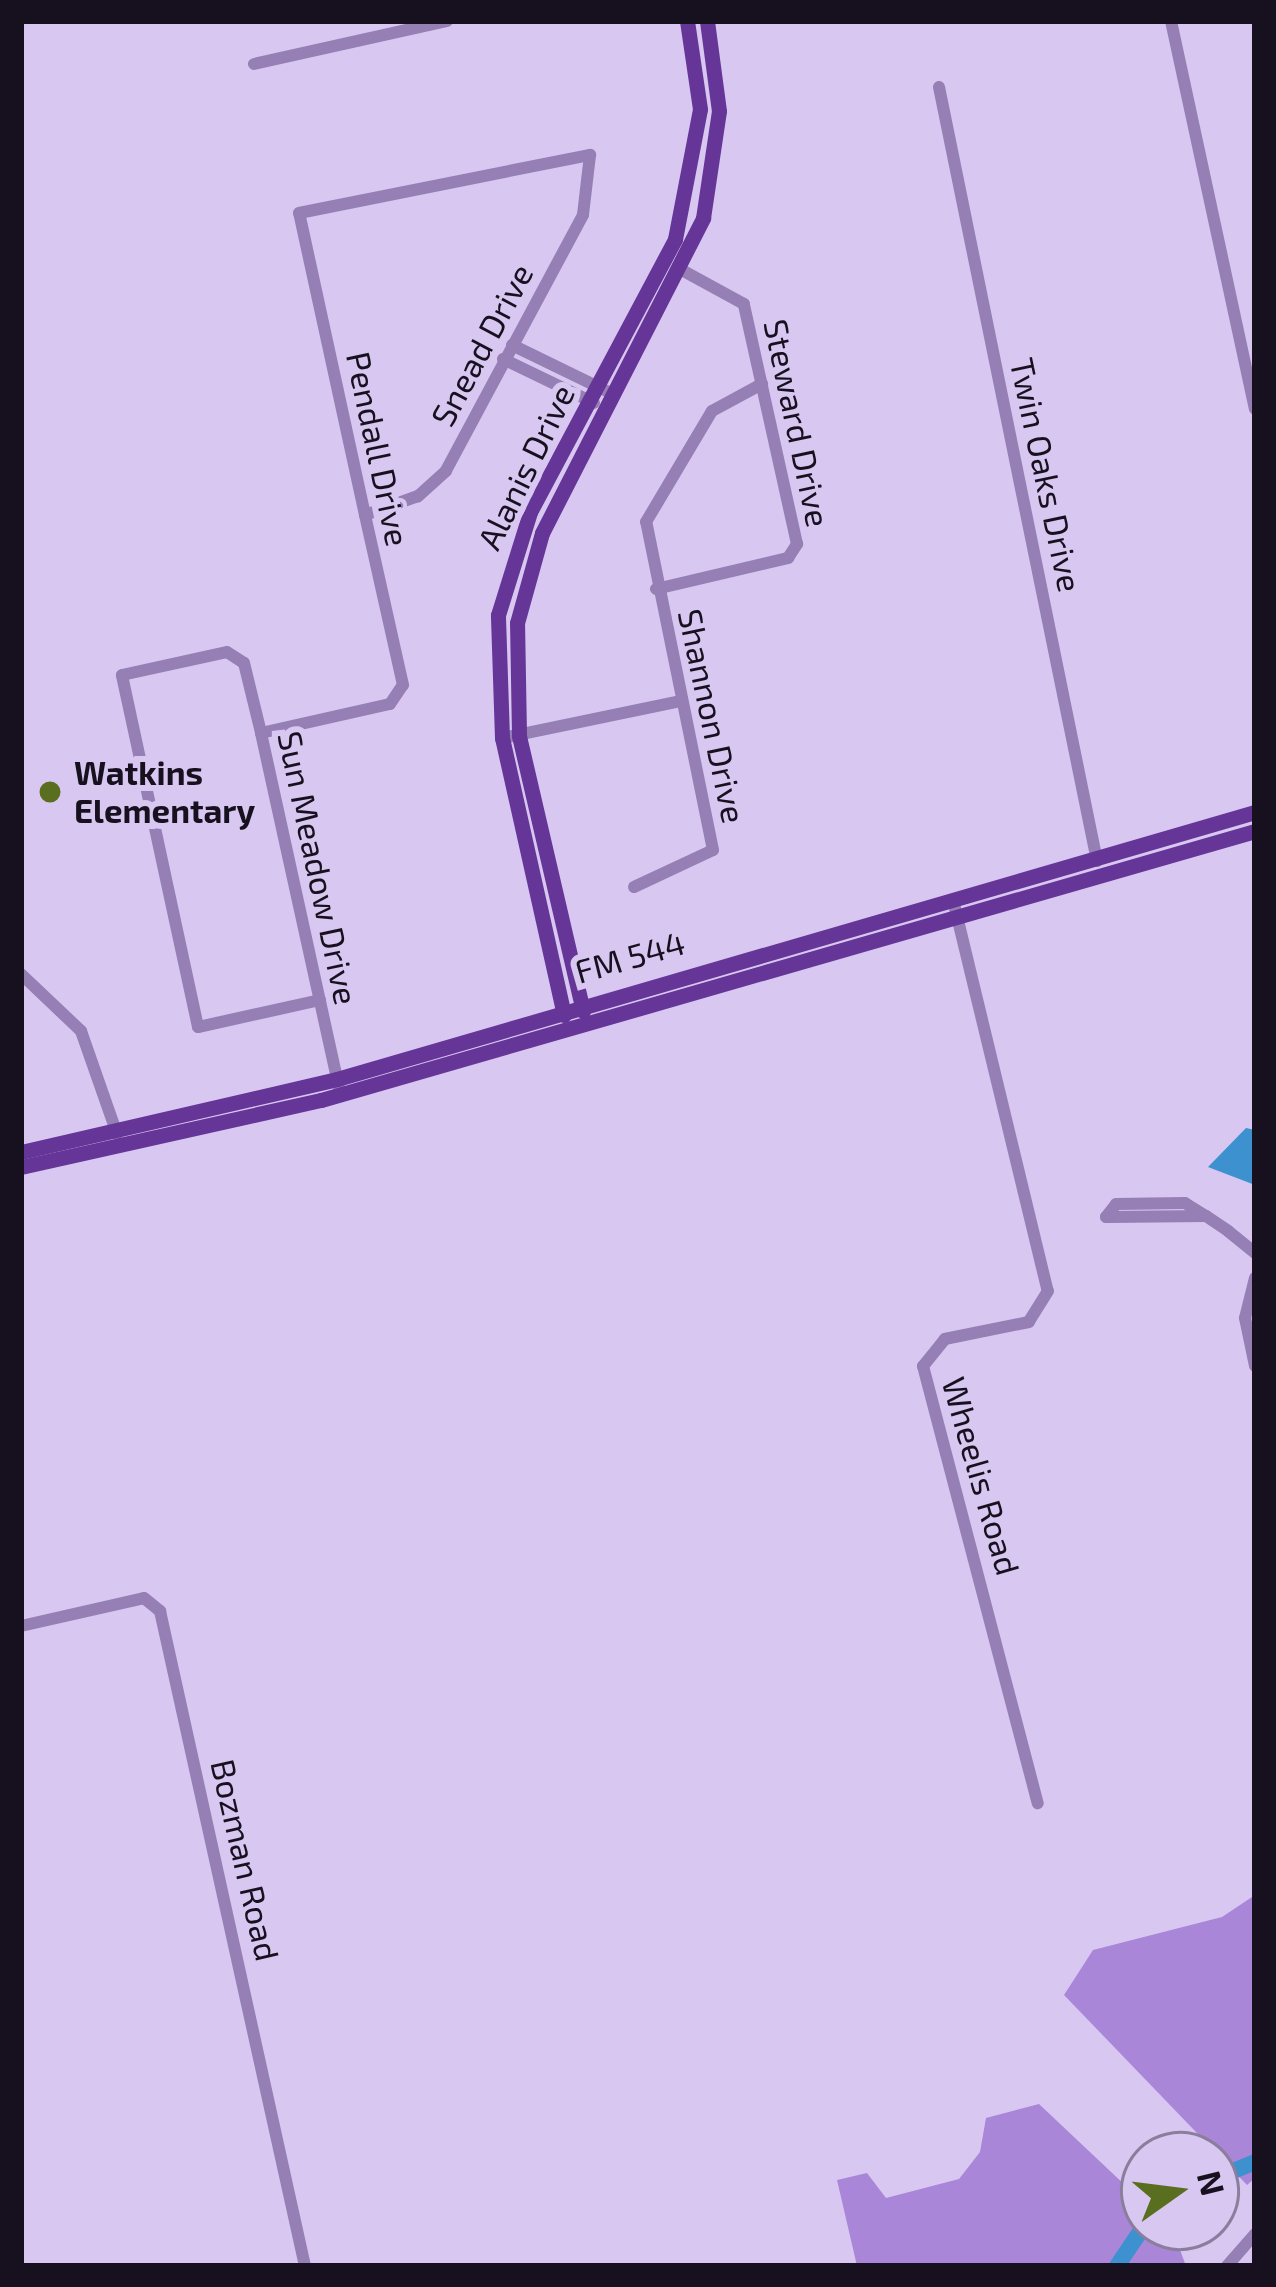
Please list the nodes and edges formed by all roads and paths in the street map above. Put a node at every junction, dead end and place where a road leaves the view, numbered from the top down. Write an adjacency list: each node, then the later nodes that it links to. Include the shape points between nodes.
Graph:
1 (447, 21): 5 (street)
2 (687, 21): 12 (main road, Alanis Drive, via 700,109 693,176 675,239)
3 (707, 21): 8 (main road, Alanis Drive, via 715,164)
4 (1171, 21): 14 (street)
5 (254, 64)
6 (938, 87): 22 (street, Twin Oaks Drive)
7 (590, 155): 9 (street, Snead Drive, via 583,215); 15 (street, Pendall Drive, via 298,213)
8 (682, 270): 11 (street, Steward Drive, via 740,298); 13 (main road, Alanis Drive)
9 (512, 344): 10 (street, Snead Drive); 12 (street)
10 (503, 358): 12 (street); 15 (street, Snead Drive, via 446,472 418,496)
11 (762, 384): 16 (street, Shannon Drive, via 712,411 646,522); 16 (street, Steward Drive, via 795,552)
12 (594, 394): 13 (street); 19 (main road, Alanis Drive, via 509,565 493,677)
13 (611, 402): 19 (main road, Alanis Drive, via 528,572)
14 (1255, 409)
15 (365, 515): 18 (street, Pendall Drive, via 400,696)
16 (656, 589): 17 (street, Shannon Drive)
17 (680, 700): 19 (street); 24 (street, Shannon Drive, via 711,854)
18 (261, 734): 27 (street, Sun Meadow Drive); 27 (street, Sun Meadow Drive, via 238,654 122,675 198,1028)
19 (510, 736): 28 (main road, Alanis Drive); 29 (main road, Alanis Drive)
20 (1255, 812): 22 (main road, FM 544)
21 (1255, 831): 23 (main road, FM 544)
22 (1096, 856): 23 (street, Twin Oaks Drive); 25 (main road, FM 544)
23 (1100, 874): 25 (main road, FM 544)
24 (634, 887)
25 (954, 903): 28 (main road, FM 544); 39 (street, Wheelis Road, via 1047,1296 1029,1322 945,1339 923,1366)
26 (21, 974): 31 (street, via 81,1031)
27 (320, 1000): 30 (street, Sun Meadow Drive)
28 (583, 1011): 29 (main road, FM 544)
29 (564, 1016): 30 (main road, FM 544)
30 (339, 1086): 31 (main road, FM 544)
31 (118, 1139): 32 (main road, FM 544); 33 (main road, FM 544)
32 (21, 1151)
33 (21, 1167)
34 (1206, 1216): 34 (street, via 1161,1198 1106,1214 1114,1225); 35 (street)
35 (1255, 1253)
36 (1255, 1278): 37 (street, via 1245,1318)
37 (1255, 1366)
38 (21, 1626): 41 (street, Bozman Road, via 144,1598 160,1611)
39 (1038, 1803)
40 (1255, 2234): 42 (street)
41 (305, 2266)
42 (1227, 2266)

